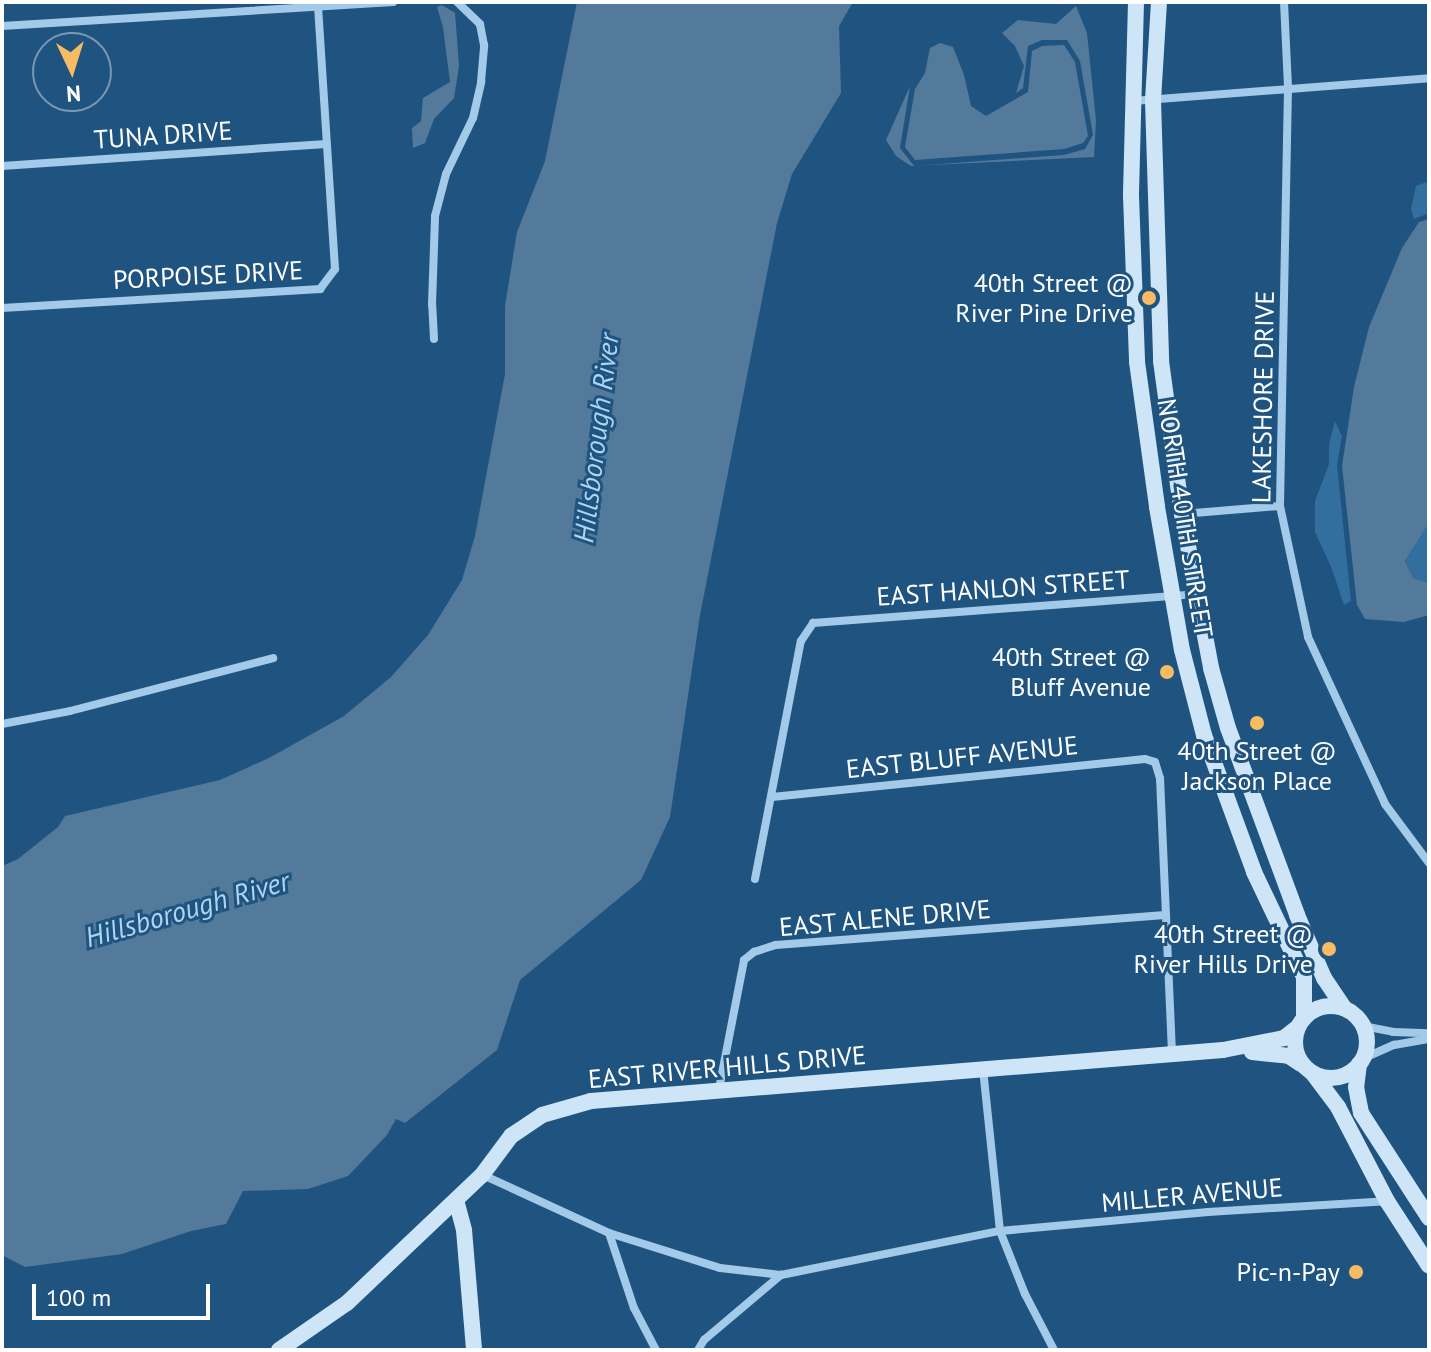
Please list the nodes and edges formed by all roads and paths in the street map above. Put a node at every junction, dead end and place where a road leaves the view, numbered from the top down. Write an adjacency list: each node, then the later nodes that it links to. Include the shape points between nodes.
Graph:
1 (393, 2): 6 (street)
2 (457, 2): 15 (street, via 480,24 484,45 473,118 446,174 435,216)
3 (1136, 2): 10 (main road, NORTH 40TH STREET)
4 (1159, 2): 11 (main road, NORTH 40TH STREET)
5 (1284, 2): 9 (street, LAKESHORE DRIVE)
6 (318, 5): 7 (street); 12 (street, PORPOISE DRIVE)
7 (2, 26)
8 (1429, 78): 9 (street)
9 (1288, 88): 11 (street); 18 (street, LAKESHORE DRIVE)
10 (1132, 101): 11 (street); 17 (main road, NORTH 40TH STREET)
11 (1153, 101): 16 (main road, NORTH 40TH STREET)
12 (326, 144): 13 (street, TUNA DRIVE); 14 (street, PORPOISE DRIVE, via 335,269 320,289)
13 (2, 166)
14 (2, 308)
15 (434, 339)
16 (1161, 361): 17 (main road); 19 (main road, NORTH 40TH STREET)
17 (1137, 362): 21 (main road, NORTH 40TH STREET)
18 (1280, 506): 19 (street); 25 (street, LAKESHORE DRIVE, via 1308,637 1385,804)
19 (1182, 514): 20 (main road, NORTH 40TH STREET)
20 (1197, 594): 21 (street, EAST HANLON STREET); 28 (main road, NORTH 40TH STREET, via 1228,728 1297,915 1324,978)
21 (1172, 595): 24 (street, EAST HANLON STREET, via 813,623 801,641); 29 (main road, NORTH 40TH STREET, via 1216,776 1304,977)
22 (273, 658): 23 (street)
23 (2, 724)
24 (772, 797): 26 (street); 27 (street, EAST BLUFF AVENUE, via 1155,762)
25 (1429, 863)
26 (755, 879)
27 (1165, 915): 33 (street); 37 (street, EAST ALENE DRIVE, via 776,945 754,952 744,960)
28 (1345, 1009): 29 (main road, via 1325,1006); 30 (main road)
29 (1301, 1022): 32 (main road, EAST RIVER HILLS DRIVE, via 1284,1038); 36 (main road, via 1294,1045)
30 (1363, 1026): 31 (street); 34 (main road, via 1367,1047)
31 (1429, 1036): 34 (street, via 1394,1045)
32 (1223, 1050): 33 (main road, EAST RIVER HILLS DRIVE); 36 (main road, EAST RIVER HILLS DRIVE, via 1272,1053)
33 (1172, 1054): 35 (main road, EAST RIVER HILLS DRIVE)
34 (1361, 1062): 36 (main road, via 1337,1078); 41 (main road, via 1356,1087 1361,1113)
35 (983, 1068): 37 (main road, EAST RIVER HILLS DRIVE); 42 (street)
36 (1307, 1069): 40 (main road, via 1342,1114)
37 (719, 1089): 38 (main road, EAST RIVER HILLS DRIVE, via 591,1101 542,1115 511,1136)
38 (482, 1175): 39 (main road, EAST RIVER HILLS DRIVE); 43 (street)
39 (456, 1200): 46 (main road, EAST RIVER HILLS DRIVE, via 347,1303); 47 (main road, via 464,1230)
40 (1387, 1201): 42 (street, MILLER AVENUE); 44 (main road)
41 (1426, 1208)
42 (1000, 1231): 45 (street, MILLER AVENUE); 50 (street)
43 (609, 1233): 45 (street, via 720,1268); 48 (street, via 634,1308)
44 (1429, 1266)
45 (781, 1275): 49 (street)
46 (279, 1350)
47 (474, 1350)
48 (656, 1350)
49 (698, 1350)
50 (1054, 1350)

